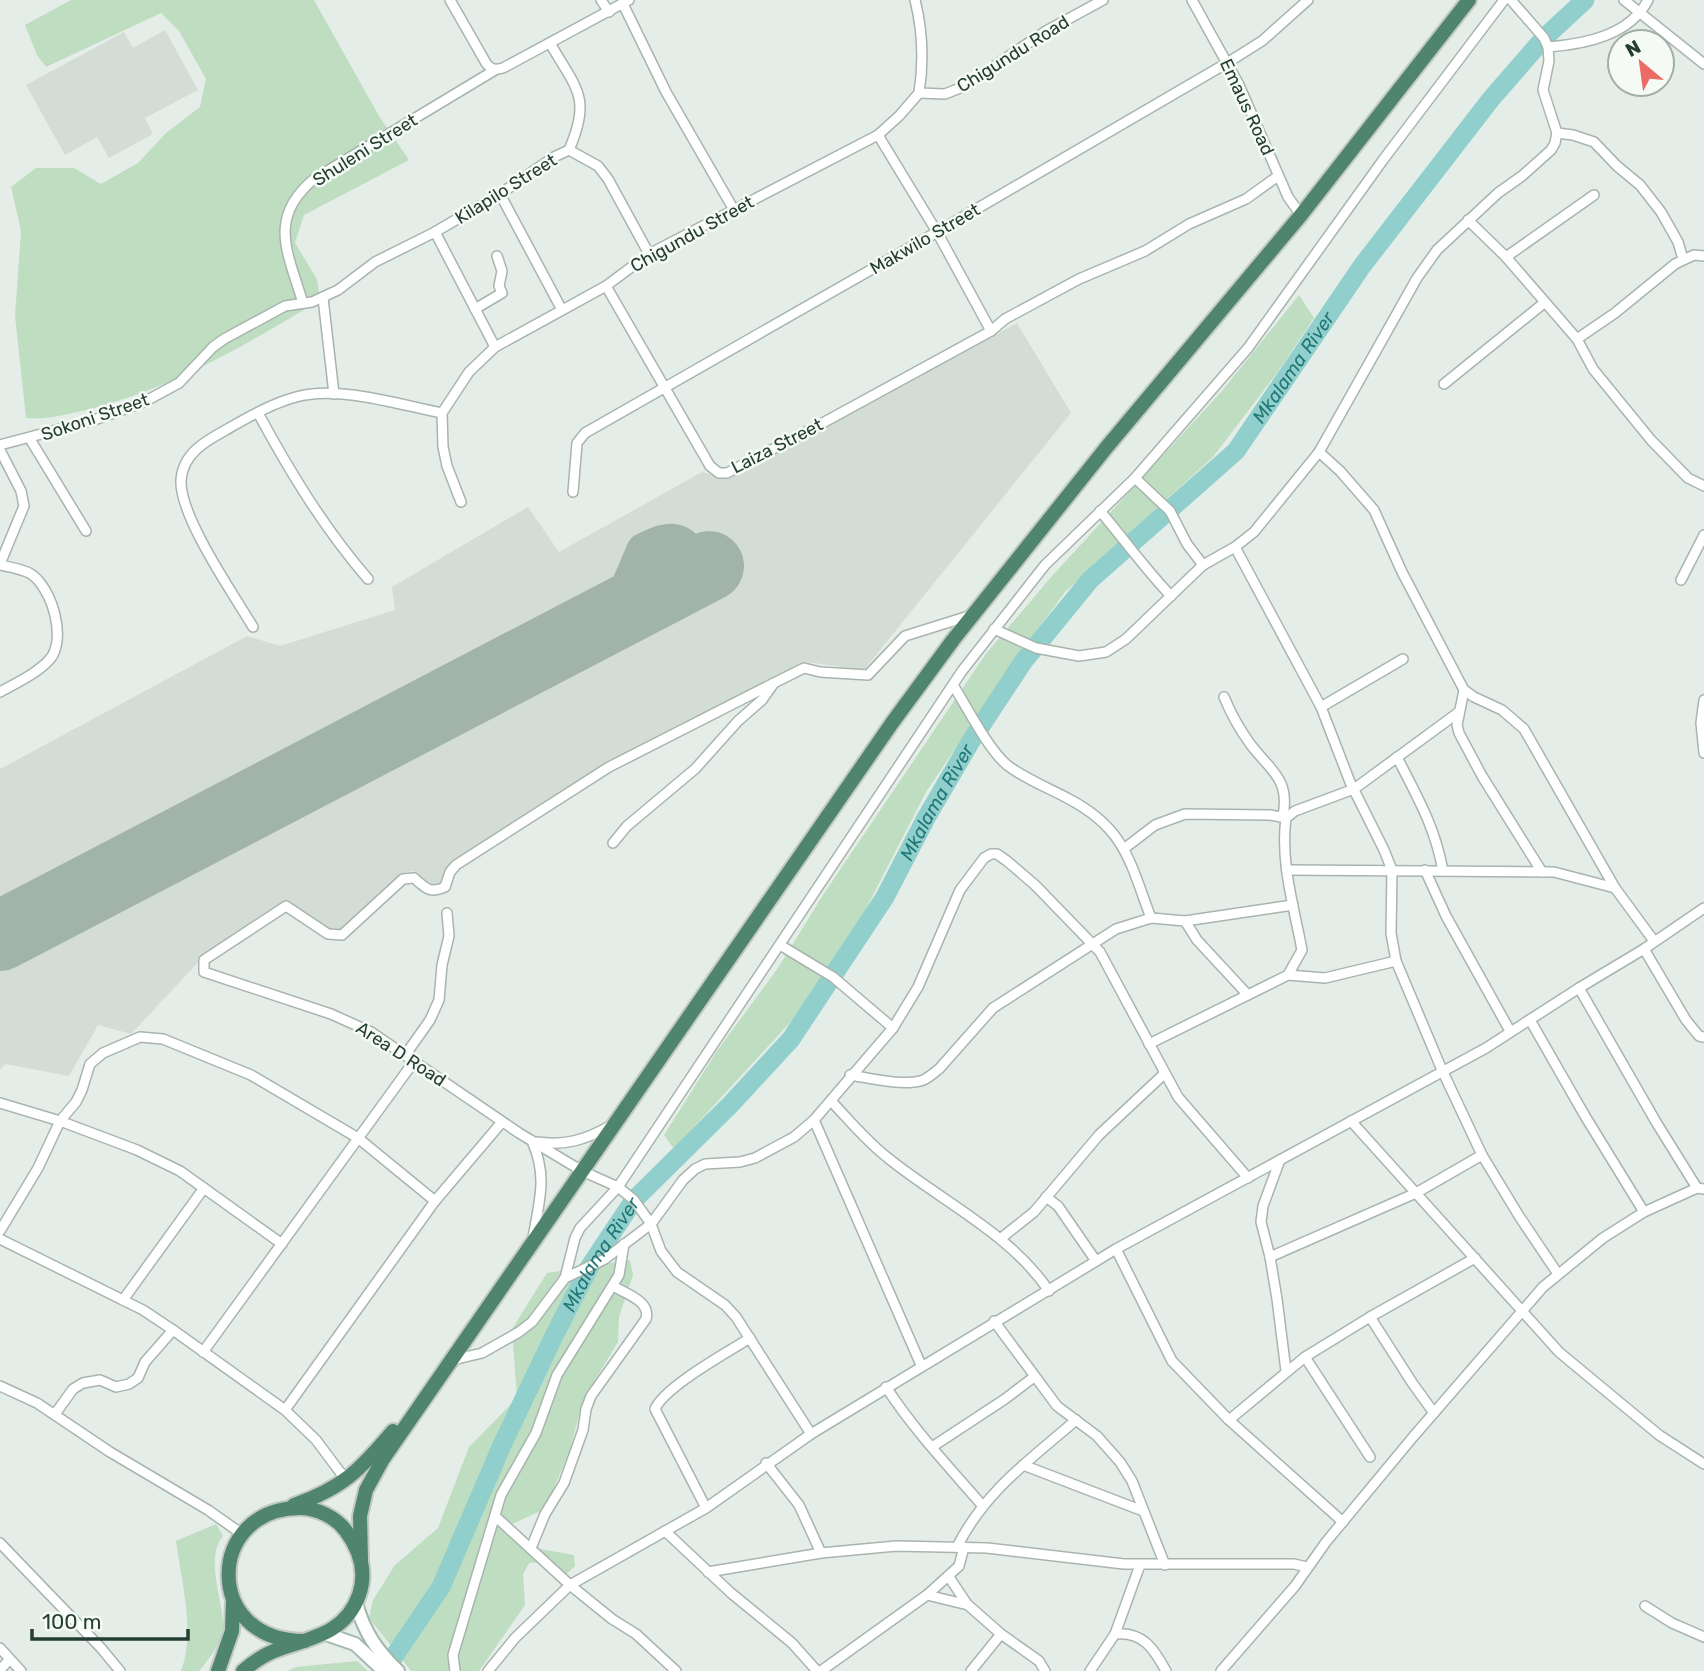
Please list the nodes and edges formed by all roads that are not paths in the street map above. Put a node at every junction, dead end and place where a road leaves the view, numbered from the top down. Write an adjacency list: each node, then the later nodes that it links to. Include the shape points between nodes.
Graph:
1 (450, 0): 19 (street, via 486,64)
2 (601, 0): 13 (street)
3 (915, 0): 20 (street, via 923,30)
4 (1103, 0): 20 (street, Chigundu Road, via 1046,31 965,86 945,94)
5 (1192, 0): 17 (street, Emaus Road)
6 (1308, 0): 17 (street, Makwilo Street, via 1262,41)
7 (1504, 0): 54 (street, via 1248,348)
8 (1511, 0): 16 (street)
9 (1624, 0): 14 (street)
10 (1648, 0): 14 (street)
11 (1467, 1): 28 (highway)
12 (626, 2): 13 (street, Shuleni Street); 27 (street, via 666,92)
13 (609, 12): 15 (street, Shuleni Street)
14 (1641, 13): 16 (street, via 1615,31 1581,43); 18 (street)
15 (550, 43): 19 (street, Shuleni Street); 23 (street, via 582,104)
16 (1548, 47): 21 (street, via 1543,90)
17 (1227, 63): 24 (street, Emaus Road); 31 (street, Makwilo Street)
18 (1704, 64)
19 (495, 70): 39 (street, Shuleni Street, via 301,190 290,204 285,237)
20 (919, 93): 22 (street, Chigundu Street)
21 (1558, 133): 29 (street, via 1551,150); 36 (street, via 1594,142 1640,185 1661,212)
22 (878, 135): 27 (street, Chigundu Street); 31 (street)
23 (569, 150): 25 (street, Kilapilo Street); 32 (street, Kilapilo Street, via 598,166)
24 (1278, 176): 28 (street, Emaus Road); 43 (street, via 1246,200 1189,223 1145,251 1079,279)
25 (500, 194): 30 (street, Kilapilo Street); 42 (street)
26 (1594, 195): 35 (street)
27 (734, 210): 32 (street, Chigundu Street)
28 (1301, 215): 67 (highway)
29 (1468, 220): 35 (street); 53 (street, via 1417,278)
30 (435, 232): 38 (street, Sokoni Street, via 374,262); 41 (street)
31 (937, 232): 43 (street); 47 (street, Makwilo Street)
32 (649, 254): 37 (street, Chigundu Street)
33 (497, 256): 41 (street, via 502,293)
34 (1704, 256): 36 (street)
35 (1507, 257): 40 (street)
36 (1684, 258): 44 (street)
37 (606, 286): 42 (street, Chigundu Street); 47 (street, Laiza Street)
38 (324, 298): 39 (street, Sokoni Street); 48 (street)
39 (303, 303): 51 (street, Sokoni Street, via 279,309 218,343 179,383 144,402)
40 (1544, 303): 44 (street); 46 (street)
41 (475, 309): 45 (street)
42 (562, 310): 45 (street, Chigundu Street)
43 (991, 331): 47 (street, Laiza Street, via 727,473 710,466)
44 (1577, 340): 55 (street, via 1593,369 1651,440 1688,478)
45 (495, 347): 50 (street, Chigundu Street, via 469,372)
46 (1444, 384)
47 (665, 388): 56 (street, Makwilo Street, via 580,438)
48 (334, 394): 49 (street, via 299,396); 50 (street)
49 (258, 412): 64 (street, via 305,495); 68 (street, via 201,443 188,458 181,480 191,519)
50 (442, 413): 57 (street, via 447,466)
51 (30, 439): 52 (street, Sokoni Street); 59 (street)
52 (0, 448): 62 (street, via 24,506)
53 (1320, 452): 61 (street, via 1254,532); 73 (street, via 1381,521 1402,572)
54 (1135, 478): 58 (street); 63 (street, via 1170,511)
55 (1704, 486)
56 (573, 492)
57 (461, 502)
58 (1100, 511): 66 (street); 69 (street, via 1045,565)
59 (86, 531)
60 (1704, 535): 65 (street)
61 (1235, 547): 63 (street); 77 (street)
62 (0, 564): 74 (street, via 30,573 39,581 57,617 57,639 52,658)
63 (1203, 565): 66 (street)
64 (368, 579)
65 (1681, 580)
66 (1171, 596): 69 (street, via 1106,652 1079,656 1036,648)
67 (972, 615): 71 (street, via 905,636 868,675 804,667); 120 (highway)
68 (253, 627)
69 (994, 629): 72 (street)
70 (1403, 659): 77 (street)
71 (774, 684): 83 (street, via 695,769); 109 (street, Area D Road, via 609,766 456,865 445,887 435,891 414,878 403,879 342,935 328,934 286,906 204,960 204,972 351,1021)
72 (953, 685): 84 (street, via 1009,767 1097,816); 98 (street)
73 (1464, 690): 78 (street); 90 (street, via 1502,710 1524,729)
74 (0, 692)
75 (1224, 697): 82 (street, via 1251,746 1283,784)
76 (1704, 700): 79 (street)
77 (1321, 707): 81 (street)
78 (1460, 712): 80 (street); 89 (street, via 1459,733)
79 (1704, 753)
80 (1397, 757): 81 (street); 88 (street, via 1432,827)
81 (1354, 789): 82 (street); 86 (street)
82 (1285, 817): 84 (street, via 1185,814 1155,825); 85 (street)
83 (613, 843)
84 (1125, 848): 94 (street)
85 (1287, 870): 86 (street); 91 (street)
86 (1392, 870): 87 (street); 100 (street, via 1391,933)
87 (1425, 870): 88 (street); 106 (street)
88 (1443, 871): 89 (street)
89 (1542, 872): 90 (street)
90 (1615, 888): 96 (street)
91 (1293, 905): 95 (street); 101 (street, via 1302,950)
92 (1704, 908): 96 (street)
93 (447, 913): 109 (street, via 449,936 439,1000)
94 (1151, 918): 95 (street); 97 (street, via 1116,929)
95 (1185, 921): 103 (street)
96 (1654, 941): 99 (street)
97 (1093, 944): 105 (street, via 1035,885 1007,861 991,855 960,890 918,987); 108 (street); 113 (street, via 993,1008 939,1069 920,1082)
98 (780, 945): 105 (street, via 833,977); 127 (street)
99 (1644, 949): 102 (street); 107 (street, via 1686,1020)
100 (1396, 961): 101 (street, via 1325,978); 111 (street)
101 (1288, 975): 103 (street)
102 (1579, 988): 104 (street); 129 (street, via 1656,1122)
103 (1247, 994): 108 (street)
104 (1530, 1020): 106 (street); 133 (street)
105 (893, 1028): 113 (street)
106 (1510, 1031): 111 (street)
107 (1704, 1037)
108 (1149, 1044): 112 (street)
109 (406, 1054): 110 (street, Area D Road)
110 (415, 1060): 119 (street, Area D Road); 121 (street)
111 (1442, 1070): 118 (street); 123 (street)
112 (1164, 1074): 126 (street, via 1186,1108); 131 (street, via 1099,1135)
113 (850, 1075): 114 (street)
114 (831, 1101): 116 (street); 137 (street, via 885,1156)
115 (0, 1103): 117 (street)
116 (814, 1120): 134 (street, via 755,1158 705,1164 695,1170 682,1180); 158 (street)
117 (60, 1121): 121 (street, via 76,1102 90,1064 103,1052 140,1037 163,1039 251,1075); 128 (street, via 137,1150); 135 (street)
118 (1350, 1121): 124 (street); 130 (street)
119 (502, 1122): 122 (street, Area D Road); 132 (street)
120 (615, 1123): 122 (street, via 571,1143); 125 (highway)
121 (358, 1138): 132 (street); 139 (street)
122 (532, 1141): 125 (street, Area D Road); 138 (street, via 542,1179)
123 (1482, 1155): 130 (street); 145 (street)
124 (1280, 1160): 126 (street); 142 (street, via 1261,1215)
125 (582, 1171): 127 (street, Area D Road); 138 (highway)
126 (1248, 1178): 141 (street)
127 (618, 1186): 134 (street); 146 (street, via 580,1228)
128 (204, 1188): 139 (street); 149 (street)
129 (1701, 1189): 133 (street)
130 (1416, 1193): 142 (street); 143 (street)
131 (1046, 1197): 137 (street); 144 (street, via 1058,1206)
132 (435, 1202): 163 (street)
133 (1644, 1212): 145 (street)
134 (651, 1224): 140 (street); 154 (street, via 661,1251 677,1272 725,1305)
135 (0, 1231)
136 (0, 1238): 149 (street)
137 (1000, 1239): 148 (street)
138 (533, 1241): 157 (highway)
139 (282, 1244): 155 (street)
140 (624, 1244): 146 (street, via 605,1259); 147 (street)
141 (1116, 1249): 144 (street); 167 (street, via 1172,1362)
142 (1270, 1257): 159 (street)
143 (1475, 1258): 150 (street); 151 (street)
144 (1096, 1261): 148 (street)
145 (1558, 1274): 150 (street)
146 (565, 1278): 157 (street, via 519,1332 482,1353)
147 (613, 1286): 179 (street, via 557,1375 536,1433); 185 (street, via 645,1305 646,1320 591,1396 564,1483 544,1514)
148 (1049, 1291): 152 (street)
149 (123, 1300): 153 (street)
150 (1522, 1309): 164 (street); 173 (street, via 1559,1352 1602,1390)
151 (1370, 1317): 156 (street); 164 (street)
152 (994, 1321): 158 (street); 160 (street)
153 (173, 1330): 155 (street); 165 (street, via 145,1362 138,1378 116,1387 100,1380 83,1383)
154 (750, 1338): 168 (street); 176 (street, via 692,1375 655,1409)
155 (203, 1352): 163 (street)
156 (1305, 1357): 159 (street); 170 (street)
157 (447, 1364): 174 (highway, via 364,1466); 187 (highway, via 366,1490 360,1516)
158 (921, 1365): 162 (street)
159 (1286, 1371): 167 (street)
160 (1034, 1377): 166 (street, via 1057,1406); 169 (street)
161 (0, 1386): 165 (street)
162 (886, 1387): 168 (street); 169 (street)
163 (285, 1410): 174 (street, via 316,1440)
164 (1434, 1413): 180 (street)
165 (55, 1414): 182 (street)
166 (1076, 1420): 172 (street); 178 (street, via 1120,1462)
167 (1229, 1420): 180 (street)
168 (811, 1434): 171 (street)
169 (932, 1447): 175 (street)
170 (1370, 1457)
171 (766, 1463): 176 (street); 186 (street, via 799,1505)
172 (1023, 1465): 175 (street); 178 (street)
173 (1704, 1465)
174 (346, 1480): 177 (highway, via 320,1496)
175 (982, 1505): 184 (street)
176 (706, 1507): 181 (street)
177 (286, 1508): 182 (highway, via 262,1517); 187 (highway, via 306,1508 334,1520 354,1542)
178 (1143, 1511): 189 (street)
179 (495, 1516): 185 (street); 214 (street, via 453,1655)
180 (1343, 1522): 190 (street)
181 (665, 1531): 191 (street); 193 (street)
182 (242, 1534): 195 (highway, via 229,1565)
183 (0, 1543): 209 (street)
184 (960, 1547): 186 (street, via 896,1546); 188 (street); 192 (street, via 959,1566)
185 (531, 1548): 193 (street)
186 (821, 1553): 191 (street)
187 (362, 1561): 196 (highway)
188 (1140, 1565): 189 (street); 201 (street)
189 (1165, 1566): 190 (street)
190 (1307, 1567): 222 (street)
191 (708, 1572): 217 (street)
192 (948, 1577): 194 (street); 197 (street)
193 (570, 1585): 215 (street, via 515,1637); 216 (street, via 636,1634)
194 (927, 1595): 197 (street); 217 (street)
195 (233, 1599): 203 (highway, via 254,1628 270,1637); 210 (highway, via 232,1631)
196 (356, 1603): 199 (highway); 205 (main road)
197 (968, 1605): 200 (street)
198 (1645, 1606): 202 (street)
199 (326, 1634): 203 (highway); 205 (main road)
200 (1001, 1634): 218 (street); 219 (street, via 1039,1661)
201 (1115, 1634): 220 (street); 221 (street, via 1144,1640)
202 (1704, 1637)
203 (305, 1641): 211 (highway, via 271,1652)
204 (0, 1648): 206 (street)
205 (377, 1658): 212 (main road); 213 (main road)
206 (9, 1660): 207 (street); 208 (street)
207 (0, 1670)
208 (21, 1671)
209 (120, 1671)
210 (218, 1671)
211 (243, 1671)
212 (384, 1671)
213 (398, 1671)
214 (455, 1671)
215 (488, 1671)
216 (676, 1671)
217 (819, 1671)
218 (971, 1671)
219 (1045, 1671)
220 (1090, 1671)
221 (1166, 1671)
222 (1221, 1671)

